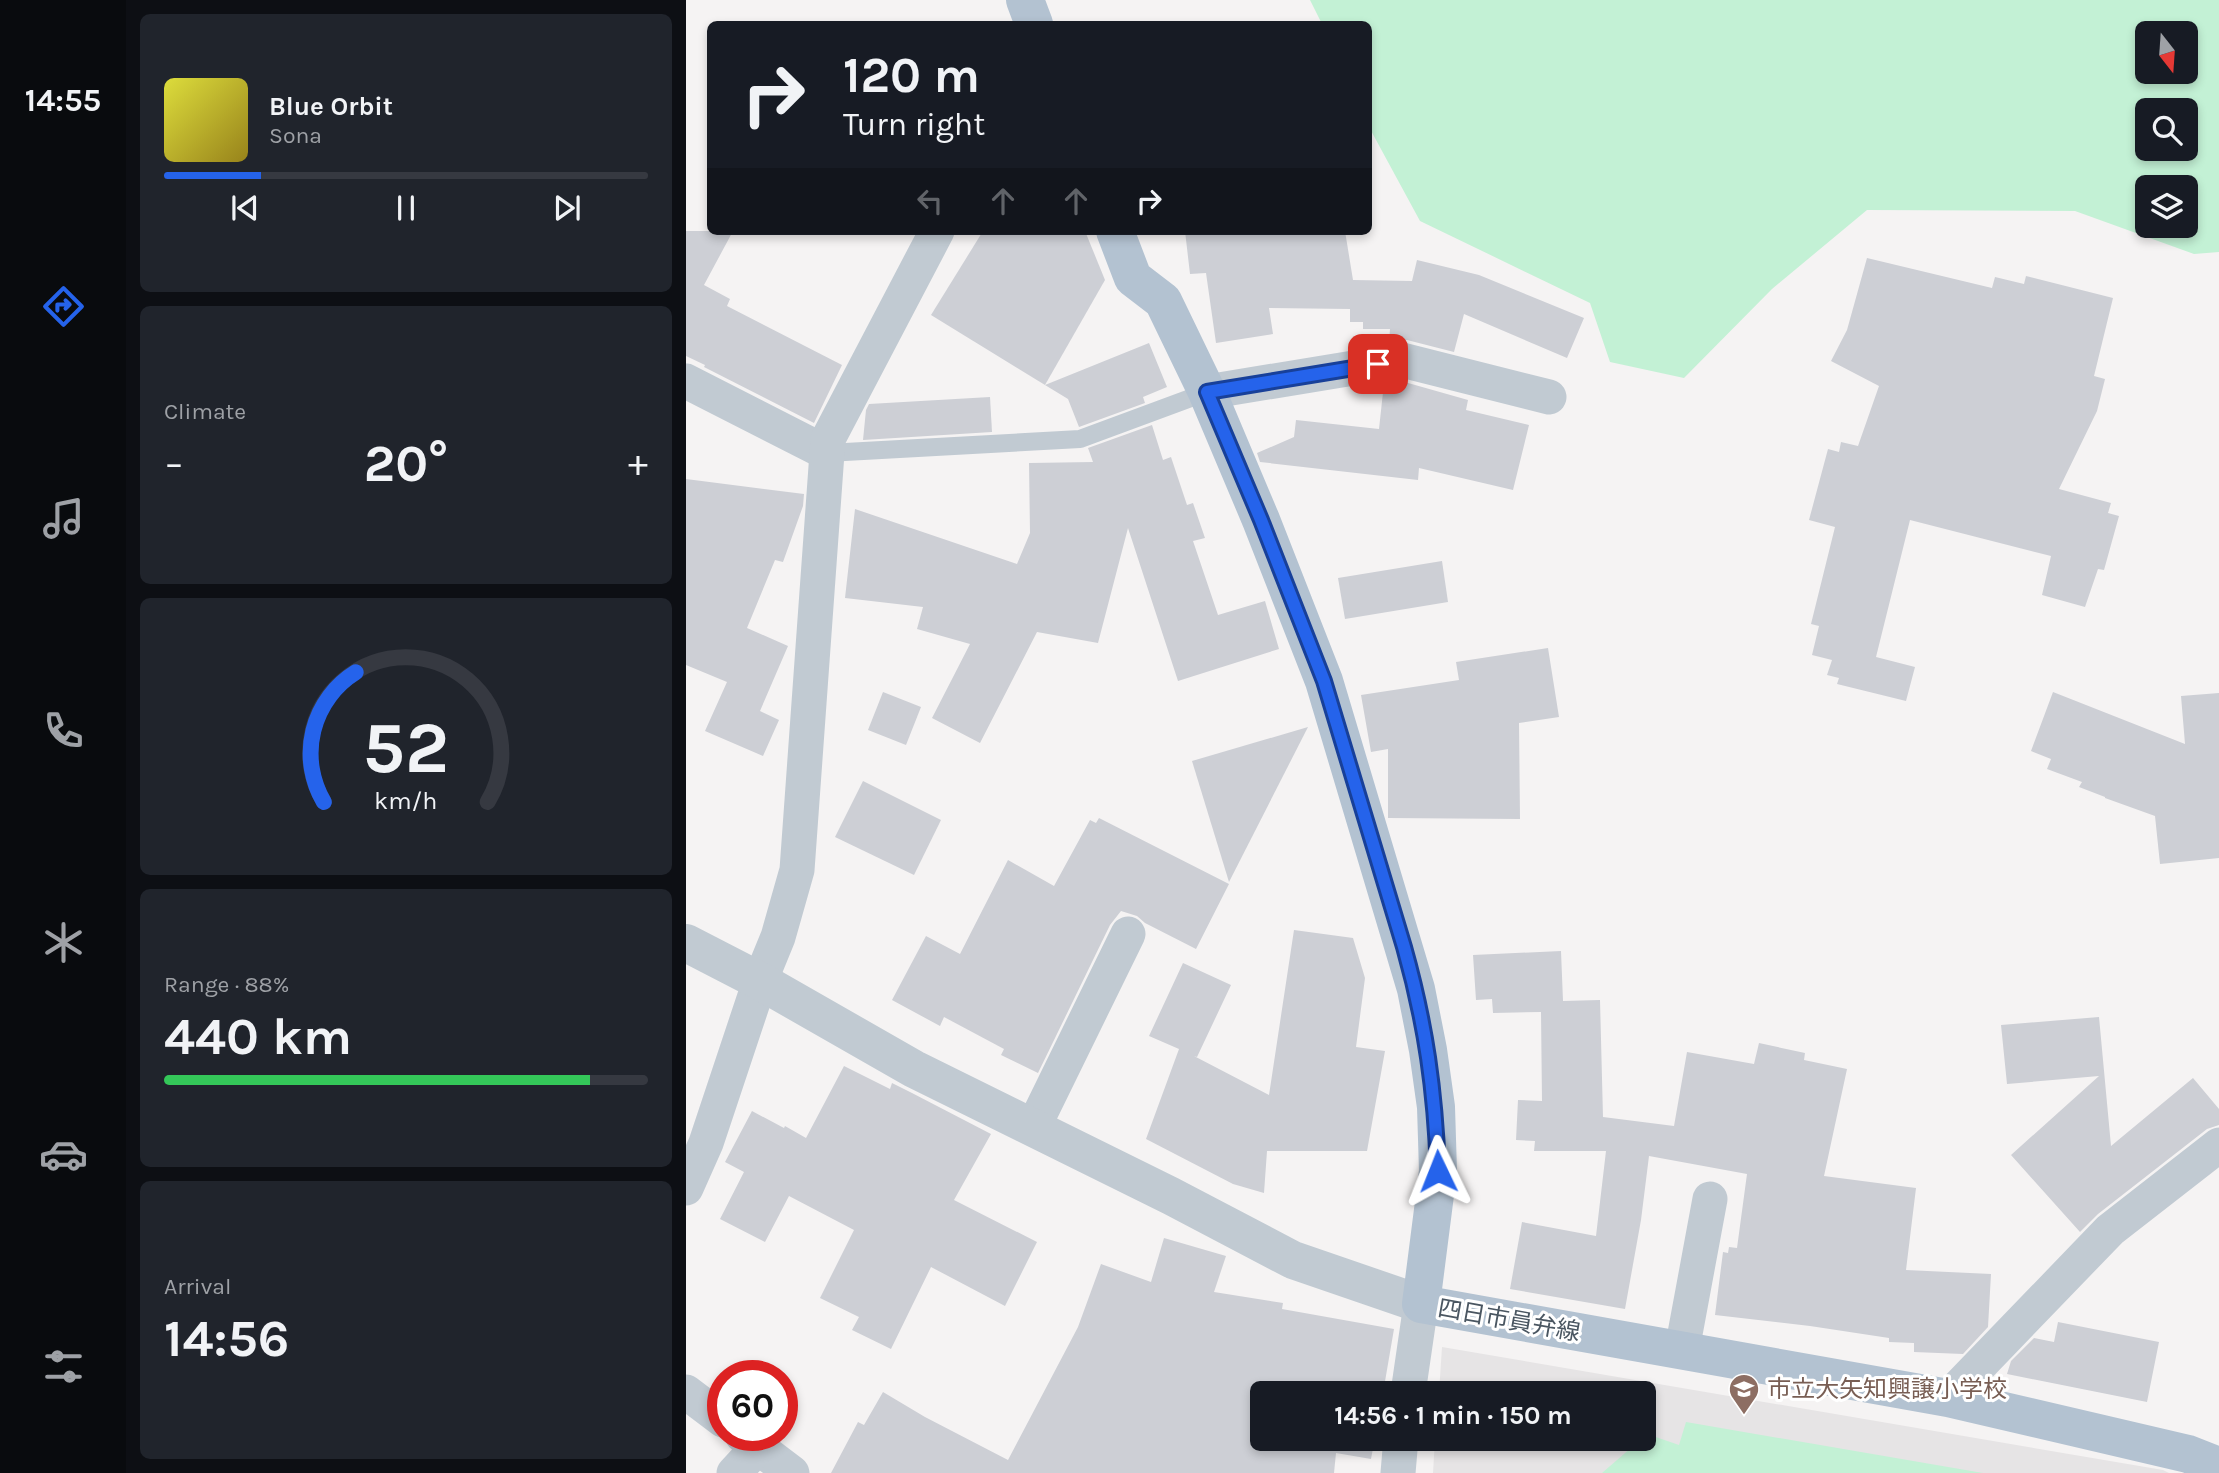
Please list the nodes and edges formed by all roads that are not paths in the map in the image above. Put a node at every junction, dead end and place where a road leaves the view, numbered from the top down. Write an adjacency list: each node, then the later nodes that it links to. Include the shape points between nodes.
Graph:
1 (1026, 0): 2 (main road)
2 (1033, 21)
3 (935, 235): 8 (street, via 828,439)
4 (1117, 235): 6 (main road, 四日市員弁線, via 1133,278 1163,301)
5 (686, 381): 8 (street)
6 (1207, 392): 7 (street, via 1402,360); 8 (lane, via 1080,439); 16 (main road, 四日市員弁線, via 1324,681 1416,989 1436,1107 1438,1171)
7 (1549, 397)
8 (827, 453): 11 (street, via 797,870)
9 (1128, 934): 12 (street)
10 (686, 943): 11 (street)
11 (761, 981): 12 (street, via 914,1069); 14 (street)
12 (1034, 1128): 16 (street, via 1293,1260)
13 (2219, 1145): 20 (street, via 2110,1230)
14 (686, 1188)
15 (1710, 1199): 17 (street)
16 (1421, 1304): 17 (main road, 四日市員弁線); 18 (street)
17 (1682, 1350): 20 (main road, 四日市員弁線)
18 (1410, 1381)
19 (686, 1392): 21 (street)
20 (1948, 1398): 25 (main road, 四日市員弁線, via 2188,1454)
21 (707, 1408)
22 (745, 1451): 26 (street)
23 (763, 1451): 27 (street)
24 (1400, 1451): 28 (street)
25 (2219, 1466)
26 (734, 1473)
27 (792, 1473)
28 (1398, 1473)

